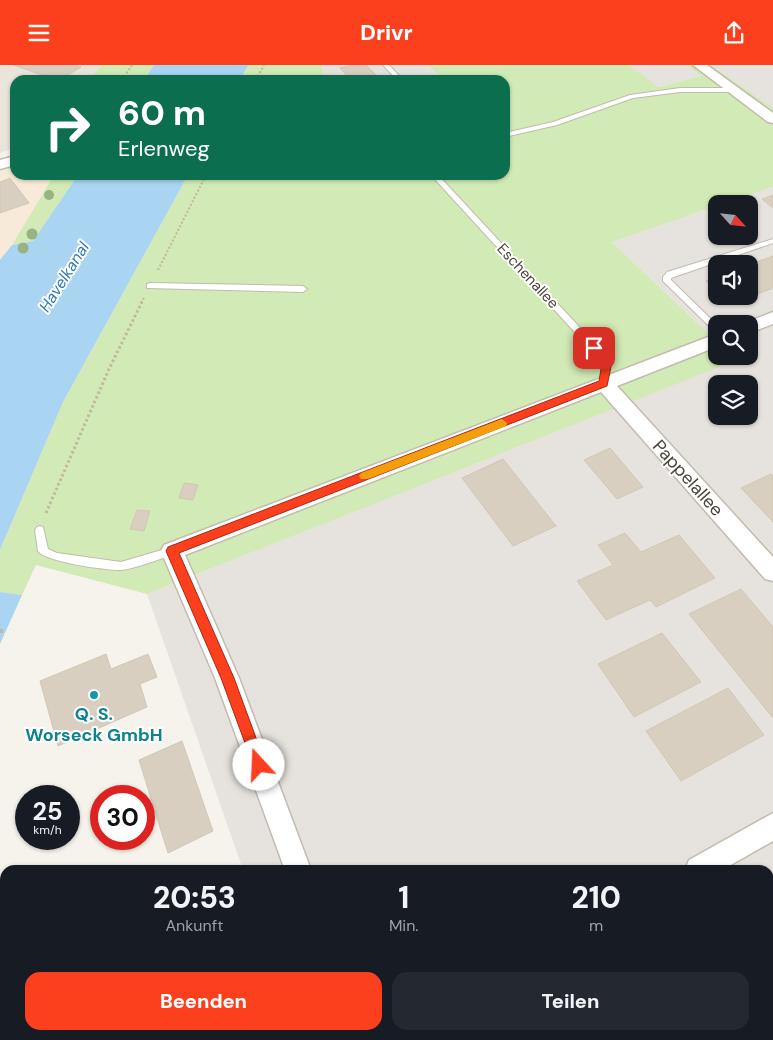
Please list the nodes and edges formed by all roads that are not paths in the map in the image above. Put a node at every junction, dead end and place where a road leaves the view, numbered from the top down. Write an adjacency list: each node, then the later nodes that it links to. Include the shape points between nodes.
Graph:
1 (386, 65): 3 (lane)
2 (699, 65): 4 (street)
3 (395, 75)
4 (735, 90): 5 (street); 6 (lane, via 680,90 632,96 554,124)
5 (773, 119)
6 (510, 134)
7 (439, 180): 15 (lane, Eschenallee, via 607,362)
8 (773, 241): 12 (lane, via 667,277 667,281)
9 (150, 286): 10 (lane)
10 (303, 289)
11 (773, 317): 13 (street)
12 (708, 320)
13 (758, 323)
14 (708, 342): 15 (street)
15 (604, 383): 17 (street); 18 (street, Pappelallee)
16 (40, 530): 17 (lane, via 43,551 56,557 121,566)
17 (172, 551): 20 (street, via 228,678)
18 (773, 572)
19 (773, 826): 21 (street)
20 (296, 865)
21 (705, 865)

